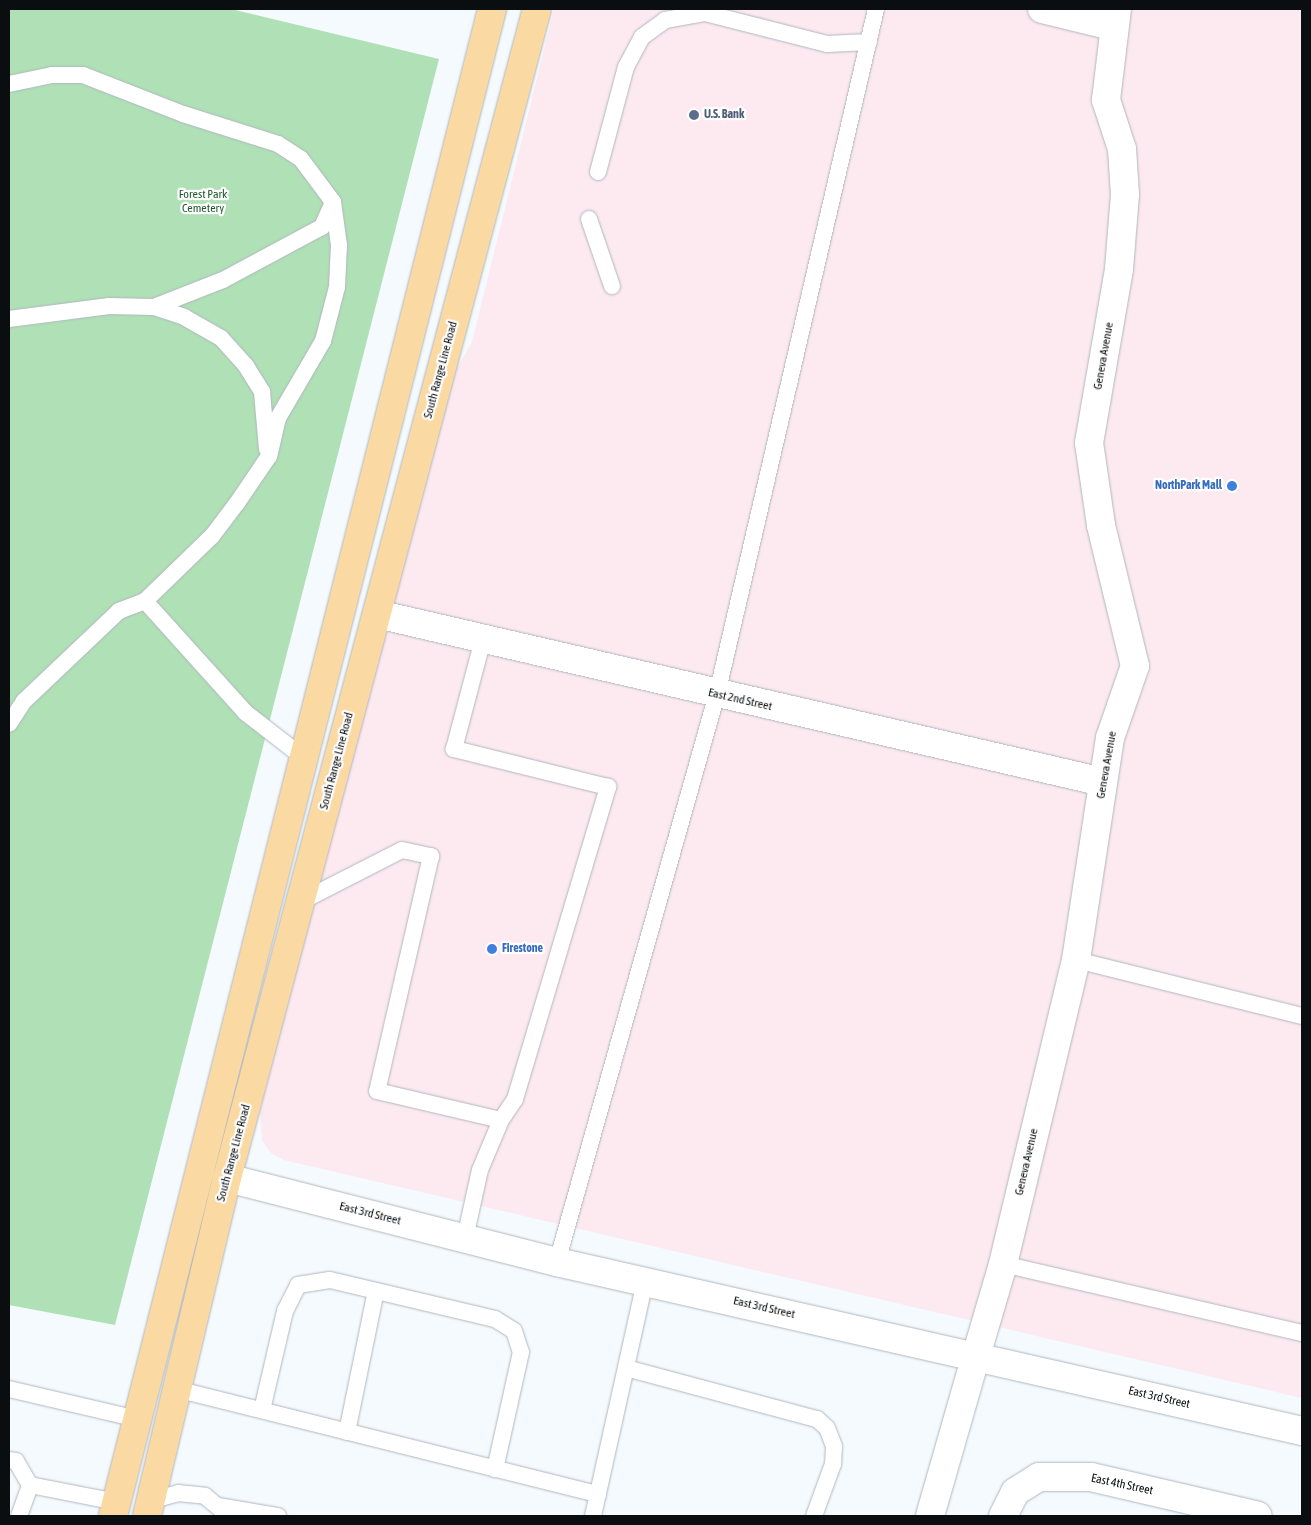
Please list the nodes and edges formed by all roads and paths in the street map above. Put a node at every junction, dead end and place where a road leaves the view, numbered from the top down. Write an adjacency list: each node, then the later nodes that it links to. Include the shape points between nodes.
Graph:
1 (492, 9): 20 (main road)
2 (537, 9): 16 (main road, South Range Line Road)
3 (876, 9): 6 (lane)
4 (1042, 9): 5 (street)
5 (1114, 17): 21 (street, Geneva Avenue, via 1106,100 1122,149 1126,195 1119,269 1089,443 1100,525 1135,666 1110,738)
6 (869, 42): 8 (lane, via 827,44 706,13 665,20 642,37 626,67); 18 (lane)
7 (9, 84): 9 (lane, via 52,75 83,75 183,114 278,144 301,159)
8 (598, 172)
9 (333, 202): 12 (lane, via 322,227 223,280); 14 (lane, via 340,245 337,287 323,340 278,418)
10 (589, 219): 11 (lane)
11 (612, 286)
12 (154, 307): 13 (lane, via 109,306); 14 (lane, via 184,317 221,338 246,366 262,392)
13 (10, 318)
14 (269, 456): 15 (lane, via 212,536)
15 (145, 601): 19 (lane, via 119,611 24,700); 20 (lane, via 246,713)
16 (376, 614): 17 (street, East 2nd Street); 22 (main road, South Range Line Road)
17 (483, 639): 18 (street, East 2nd Street); 25 (lane, via 454,749 608,787 515,1098)
18 (717, 694): 21 (street, East 2nd Street); 28 (lane)
19 (9, 724)
20 (304, 758): 38 (main road)
21 (1103, 782): 23 (street, Geneva Avenue)
22 (300, 902): 25 (lane, via 402,850 431,856 377,1091); 26 (main road, South Range Line Road)
23 (1076, 960): 24 (lane); 29 (street, Geneva Avenue)
24 (1302, 1016)
25 (501, 1120): 27 (lane, via 480,1170)
26 (227, 1178): 27 (street, East 3rd Street); 36 (main road, South Range Line Road)
27 (465, 1238): 28 (street, East 3rd Street)
28 (557, 1262): 30 (street, East 3rd Street)
29 (1003, 1264): 32 (lane); 33 (street, Geneva Avenue)
30 (645, 1282): 33 (street, East 3rd Street); 34 (lane)
31 (376, 1291): 37 (lane, via 330,1280 298,1285 286,1311); 40 (lane); 42 (lane, via 495,1319 514,1331 522,1352)
32 (1302, 1333)
33 (976, 1356): 39 (street, East 3rd Street); 52 (street, Geneva Avenue)
34 (626, 1368): 44 (lane); 51 (lane, via 817,1419 827,1428 834,1446 833,1464)
35 (9, 1389): 38 (lane)
36 (176, 1389): 37 (lane); 45 (main road, South Range Line Road)
37 (262, 1410): 40 (lane)
38 (138, 1419): 46 (main road)
39 (1302, 1431)
40 (347, 1432): 42 (lane)
41 (9, 1460): 43 (lane, via 16,1461)
42 (495, 1469): 44 (lane)
43 (30, 1485): 46 (lane); 48 (lane)
44 (598, 1494): 50 (lane)
45 (148, 1508): 47 (lane, via 178,1493 205,1496)
46 (115, 1509)
47 (223, 1511): 49 (lane)
48 (19, 1516)
49 (278, 1516)
50 (593, 1516)
51 (814, 1516)
52 (930, 1516)
53 (1003, 1516): 54 (street, East 4th Street, via 1015,1492 1039,1477 1091,1477)
54 (1258, 1516)

